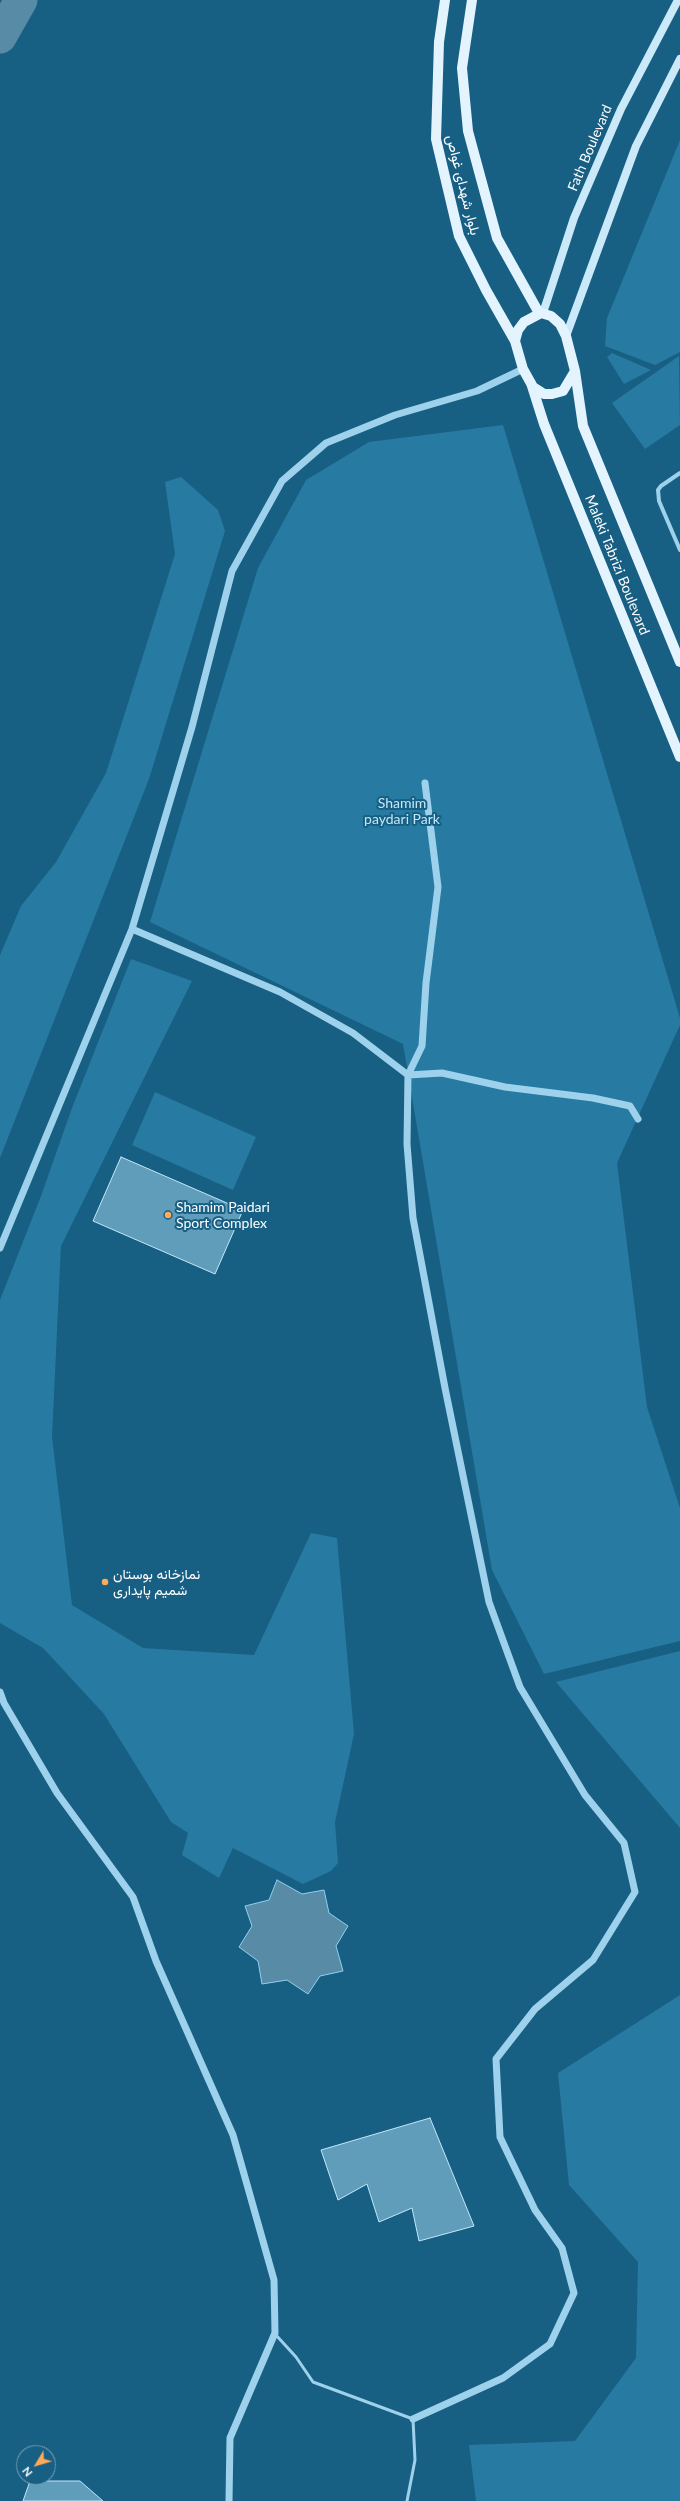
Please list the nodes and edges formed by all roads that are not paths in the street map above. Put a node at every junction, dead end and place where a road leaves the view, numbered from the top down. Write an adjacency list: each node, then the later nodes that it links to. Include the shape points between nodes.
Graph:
1 (445, 0): 7 (main road, بلوار شهدای غواص, via 439,42 436,139 460,236 486,290)
2 (472, 0): 5 (main road, بلوار شهدای غواص, via 462,68 468,131 497,238)
3 (678, 0): 5 (main road, Fath Boulevard, via 621,109 574,218)
4 (680, 59): 6 (main road, via 636,146)
5 (541, 313): 6 (main road, via 551,316 560,324); 7 (main road, via 524,322)
6 (566, 336): 9 (main road)
7 (515, 341): 8 (main road)
8 (523, 370): 10 (main road); 16 (street, via 477,391 395,415 326,443 282,482 232,571 192,727)
9 (575, 372): 10 (main road, via 563,391 552,394 544,394); 13 (main road, Maleki Tabrizi Boulevard, via 583,426)
10 (531, 383): 14 (main road, Maleki Tabrizi Boulevard, via 547,431)
11 (680, 473): 12 (street, via 658,490 659,501)
12 (680, 550)
13 (680, 662)
14 (680, 757)
15 (425, 783): 17 (street, via 438,887 426,983 422,1046)
16 (132, 929): 17 (street, via 280,992 353,1033); 19 (street)
17 (408, 1075): 18 (street, via 442,1073 505,1087 593,1098 630,1106); 22 (street, via 407,1144 413,1218 489,1602 520,1687 585,1795 624,1843 635,1892 593,1960 535,2009 496,2059 500,2137 535,2210 562,2248 574,2293 550,2344 503,2378)
18 (638, 1119)
19 (0, 1248)
20 (0, 1692): 21 (street, via 57,1793 133,1897 156,1961 233,2135 274,2280)
21 (275, 2333): 22 (lane, via 313,2382); 23 (street, via 230,2438)
22 (413, 2419): 24 (lane, via 415,2460)
23 (229, 2501)
24 (407, 2501)

